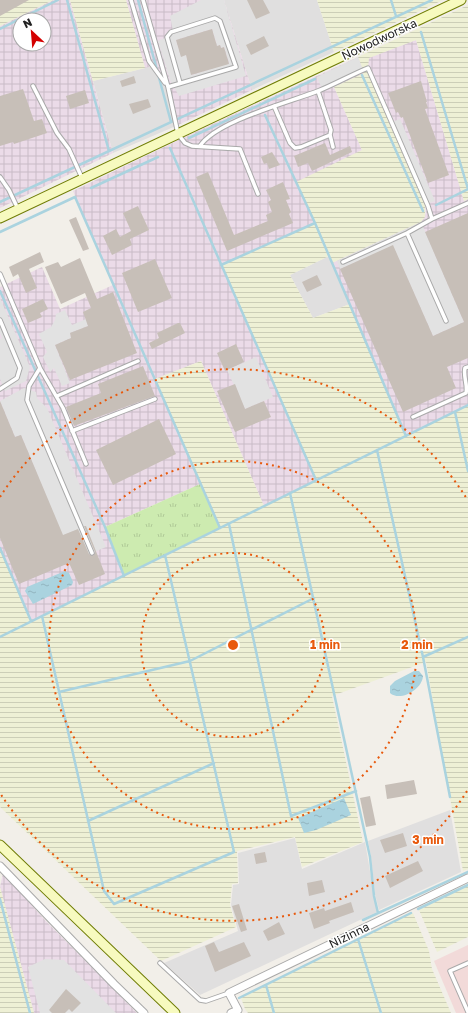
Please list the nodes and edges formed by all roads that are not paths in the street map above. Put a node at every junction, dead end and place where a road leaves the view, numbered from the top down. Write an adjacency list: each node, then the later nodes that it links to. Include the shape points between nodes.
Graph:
1 (131, 0): 6 (lane, via 149,61)
2 (143, 0): 6 (lane)
3 (461, 0): 9 (main road, Nowodworska)
4 (180, 83): 4 (lane, via 236,67 220,21 215,18 171,32 167,37); 6 (lane)
5 (33, 86): 14 (lane)
6 (168, 87): 9 (lane)
7 (318, 91): 8 (lane); 10 (lane, via 331,130); 19 (lane, via 368,68)
8 (274, 106): 10 (lane, via 290,143 295,148); 11 (lane, via 220,130 205,139)
9 (178, 134): 11 (lane, via 185,143); 14 (main road, Nowodworska)
10 (330, 135): 12 (lane)
11 (200, 146): 15 (lane, via 240,149)
12 (334, 146)
13 (0, 177): 17 (lane)
14 (83, 179): 17 (main road, Nowodworska)
15 (258, 194)
16 (468, 203): 19 (lane)
17 (18, 209): 18 (main road, Nowodworska)
18 (0, 218)
19 (432, 218): 20 (lane)
20 (406, 233): 21 (lane); 24 (lane)
21 (344, 262)
22 (0, 274): 27 (lane)
23 (0, 320): 28 (lane, via 20,368 17,378 10,385)
24 (446, 321)
25 (138, 362): 29 (lane)
26 (468, 367): 31 (lane, via 465,368 464,374 468,386 466,393)
27 (40, 368): 29 (lane); 34 (lane, via 29,386 27,400)
28 (0, 389)
29 (56, 396): 32 (lane)
30 (155, 399): 32 (lane)
31 (413, 417)
32 (72, 431): 33 (lane)
33 (86, 464)
34 (92, 553)
35 (0, 845): 44 (main road)
36 (0, 866): 43 (street)
37 (468, 878): 40 (street, Nizinna)
38 (160, 963): 40 (lane, via 200,1000 206,1001)
39 (468, 963): 42 (lane, via 450,971)
40 (229, 993): 41 (street)
41 (236, 1012)
42 (468, 1012)
43 (144, 1013)
44 (175, 1013)

